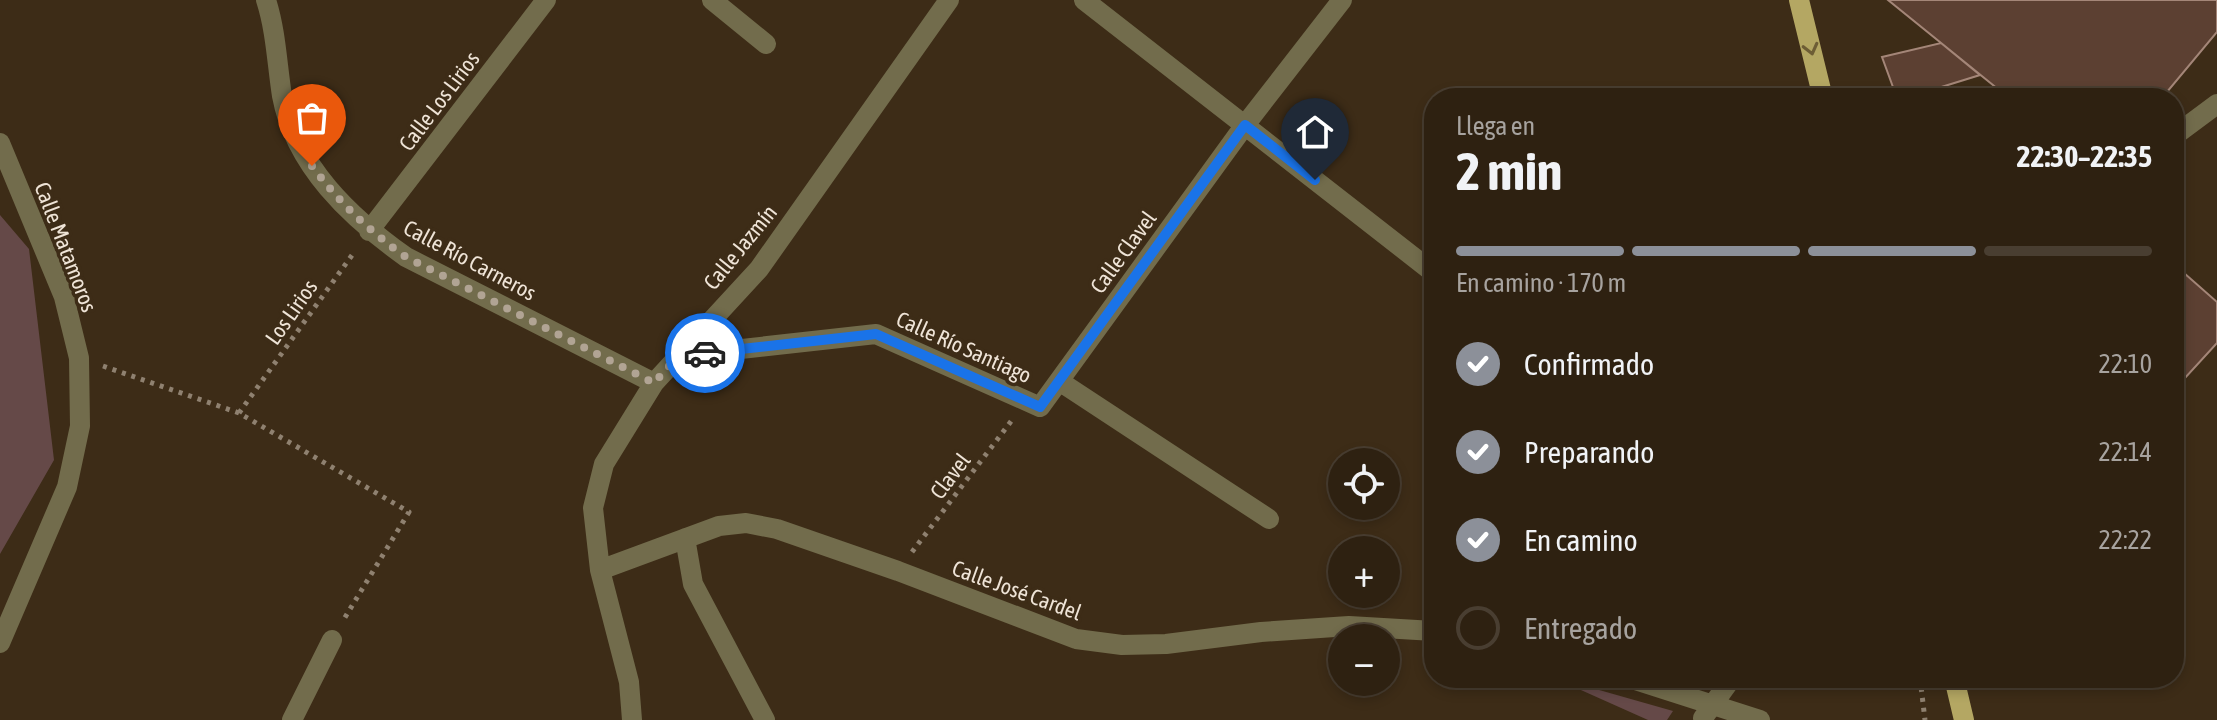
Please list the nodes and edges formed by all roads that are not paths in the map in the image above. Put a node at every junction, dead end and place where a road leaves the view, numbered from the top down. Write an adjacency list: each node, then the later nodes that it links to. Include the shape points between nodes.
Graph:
1 (266, 0): 14 (street, Calle Río Carneros, via 283,99 297,145)
2 (546, 0): 14 (street, Calle Los Lirios)
3 (712, 0): 8 (street)
4 (949, 0): 16 (street, Calle Jazmín, via 759,269)
5 (1084, 0): 11 (street)
6 (1342, 0): 11 (street, Calle Clavel)
7 (1799, 0): 9 (main road, one-way to 9)
8 (766, 44)
9 (1821, 88)
10 (2217, 104): 12 (street)
11 (1245, 125): 15 (street); 17 (street, Calle Clavel)
12 (2184, 129)
13 (0, 143): 25 (street, Calle Matamoros, via 64,297 79,358 80,426 67,487)
14 (369, 231): 18 (street, Calle Río Carneros, via 406,257)
15 (1424, 265)
16 (678, 356): 18 (street, Calle Jazmín); 19 (street, Calle Río Santiago, via 876,334)
17 (1059, 381): 19 (street, Calle Clavel); 20 (street)
18 (654, 383): 22 (street, Calle Jazmín, via 604,464 593,508)
19 (1033, 403)
20 (1269, 519)
21 (685, 538): 22 (street, Calle José Cardel); 23 (street, Calle José Cardel, via 746,523 777,529 1076,639 1122,645 1349,626); 32 (street, via 693,584)
22 (600, 570): 31 (street, Calle Jazmín, via 629,682)
23 (1424, 630)
24 (332, 640): 30 (street)
25 (0, 643)
26 (1653, 688): 29 (street)
27 (1725, 688): 29 (street)
28 (1956, 688): 34 (main road)
29 (1708, 711): 33 (street)
30 (292, 720)
31 (632, 720)
32 (765, 720)
33 (1760, 720)
34 (1964, 720)

